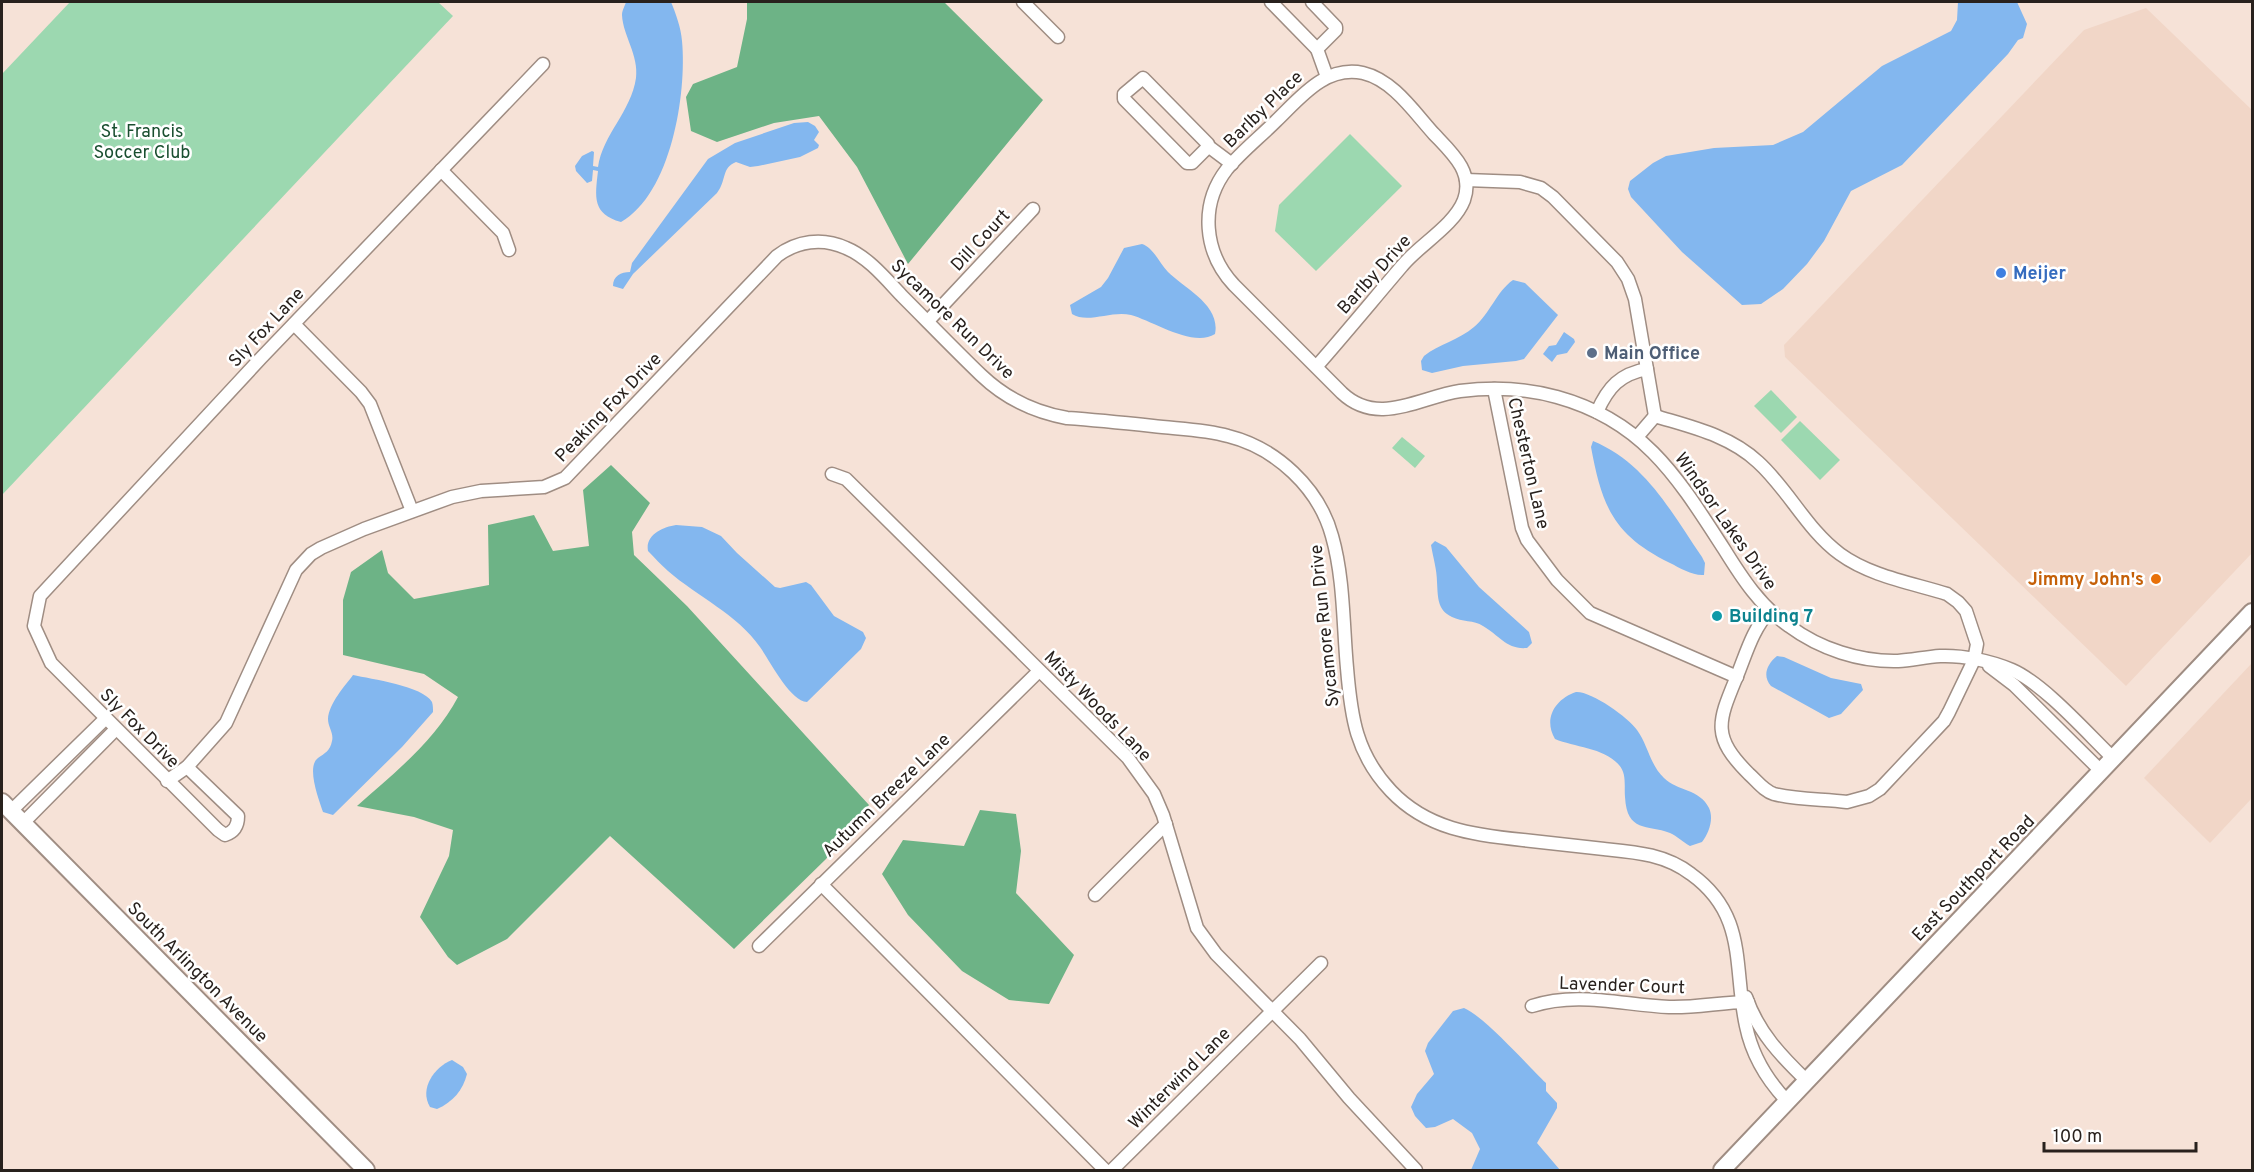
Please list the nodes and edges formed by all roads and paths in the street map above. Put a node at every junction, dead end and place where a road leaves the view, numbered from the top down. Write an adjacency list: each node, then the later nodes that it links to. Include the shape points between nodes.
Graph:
1 (1270, 2): 5 (street)
2 (1312, 2): 5 (street, via 1336,27)
3 (1029, 4): 4 (street)
4 (1058, 37)
5 (1317, 49): 7 (street)
6 (543, 64): 10 (street, Sly Fox Lane)
7 (1327, 77): 9 (street, Barlby Place); 11 (street, Barlby Place, via 1362,73 1391,88 1456,156)
8 (1208, 146): 8 (street, via 1144,78 1124,94 1125,100 1187,163 1192,163); 9 (street)
9 (1232, 164): 12 (street, Barlby Place)
10 (441, 170): 14 (street, via 503,233); 17 (street, Sly Fox Lane)
11 (1466, 180): 18 (street, Barlby Drive, via 1466,193 1456,214 1402,266); 19 (street, via 1520,182 1541,188 1614,259 1628,279 1635,299)
12 (1211, 202): 18 (street, Windsor Lakes Drive, via 1209,237 1224,273)
13 (1033, 209): 16 (street, Dill Court)
14 (509, 250)
15 (874, 268): 16 (street, Sycamore Run Drive); 25 (street, Peaking Fox Drive, via 848,248 829,243 816,241 789,247 565,478 544,486 452,497)
16 (928, 321): 44 (street, Sycamore Run Drive, via 990,384 1031,408 1067,418 1219,433 1253,445 1286,466 1315,499 1330,531 1337,559 1352,719 1367,758 1384,783 1421,816 1463,833 1635,852 1678,865 1701,881 1725,913 1735,938)
17 (294, 324): 25 (street, via 370,404); 28 (street, Sly Fox Lane, via 40,596)
18 (1316, 367): 20 (street, Windsor Lakes Drive, via 1351,400 1380,410 1450,393)
19 (1647, 369): 21 (street, via 1623,376); 22 (street)
20 (1494, 389): 21 (street, Windsor Lakes Drive, via 1550,395); 31 (street, Chesterton Lane, via 1522,528 1557,580 1594,615)
21 (1597, 412): 23 (street, Windsor Lakes Drive)
22 (1654, 416): 23 (street); 29 (street, via 1714,435 1743,449 1767,470 1828,544 1846,559 1955,599 1971,622 1977,644)
23 (1637, 437): 26 (street, Windsor Lakes Drive, via 1681,483 1747,585)
24 (832, 474): 30 (street, Misty Woods Lane, via 846,479)
25 (412, 511): 35 (street, Peaking Fox Drive, via 311,554 296,570 226,723)
26 (1770, 611): 29 (street, Windsor Lakes Drive, via 1810,639 1861,657 1900,660 1952,656); 31 (street, via 1759,624)
27 (2253, 612): 34 (main road, East Southport Road)
28 (34, 626): 32 (street, Sly Fox Drive, via 51,663)
29 (1974, 660): 31 (street, via 1944,721 1880,789 1862,799 1845,802 1778,795 1763,788 1731,754 1722,735 1724,708); 34 (street, Windsor Lakes Drive, via 2013,670 2036,684); 36 (street, Windsor Lakes Drive, via 2014,685)
30 (1039, 671): 39 (street, Misty Woods Lane, via 1128,758 1154,794); 40 (street, Autumn Breeze Lane)
31 (1737, 677)
32 (105, 719): 33 (street, Sly Fox Drive); 38 (street)
33 (116, 729): 37 (street, Sly Fox Drive); 38 (street)
34 (2113, 758): 36 (main road, East Southport Road)
35 (187, 767): 37 (street, Peaking Fox Drive); 37 (street, Sly Fox Drive, via 238,816 232,832 218,830)
36 (2101, 771): 47 (main road, East Southport Road)
37 (167, 781)
38 (12, 812): 49 (main road, South Arlington Avenue)
39 (1166, 824): 41 (street); 46 (street, Misty Woods Lane, via 1197,928 1216,954)
40 (821, 884): 42 (street, Autumn Breeze Lane); 50 (street)
41 (1095, 895)
42 (759, 946)
43 (1321, 963): 46 (street, Winterwind Lane)
44 (1745, 1002): 45 (street, Lavender Court, via 1672,1007 1572,998); 47 (street, Sycamore Run Drive, via 1769,1041); 48 (street, Sycamore Run Drive, via 1746,1029 1756,1056)
45 (1532, 1006)
46 (1272, 1012): 51 (street, Winterwind Lane); 52 (street, Misty Woods Lane)
47 (1807, 1081): 48 (main road, East Southport Road)
48 (1787, 1101): 53 (main road, East Southport Road)
49 (366, 1170)
50 (1105, 1170)
51 (1112, 1170)
52 (1416, 1170)
53 (1722, 1170)

